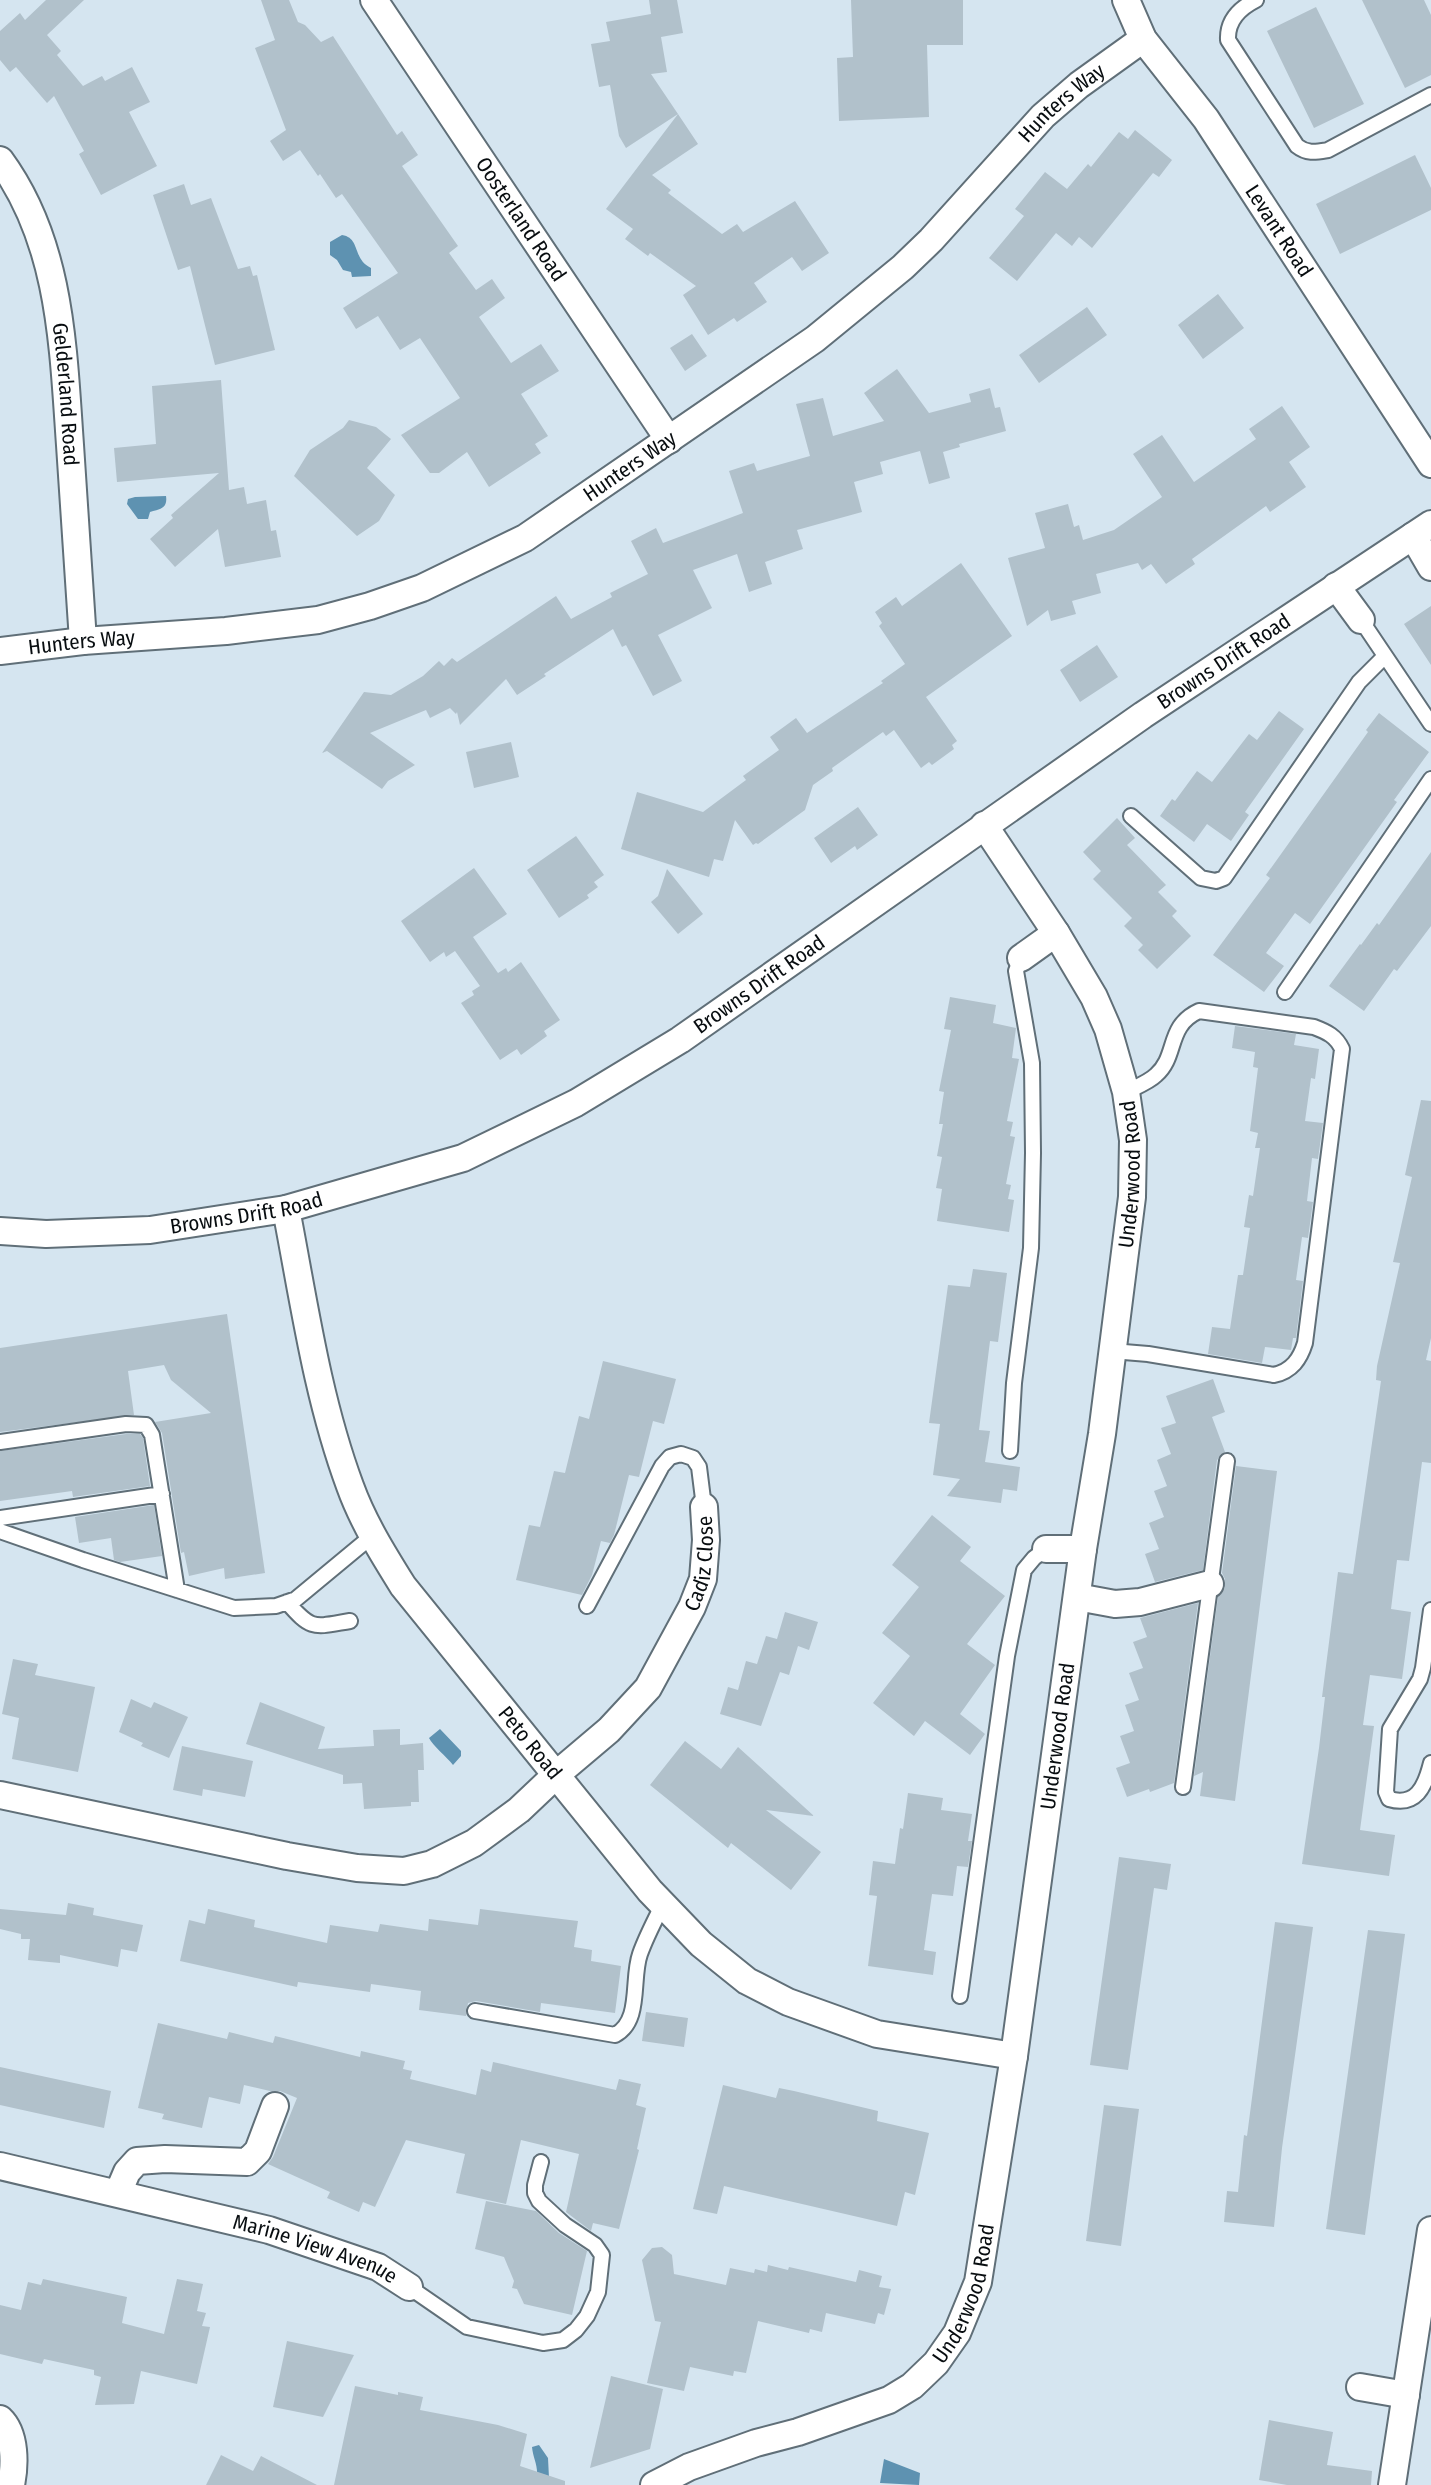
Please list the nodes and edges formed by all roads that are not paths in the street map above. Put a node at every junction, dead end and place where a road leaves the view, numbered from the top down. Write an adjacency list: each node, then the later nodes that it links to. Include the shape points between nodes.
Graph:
1 (374, 0): 7 (street, Oosterland Road)
2 (1126, 0): 4 (street, Levant Road)
3 (1256, 0): 5 (lane, via 1233,18 1228,40 1302,150 1328,150)
4 (1143, 39): 7 (street, Hunters Way, via 1043,116 903,267 815,339); 8 (street, Levant Road, via 1206,118)
5 (1431, 95)
6 (0, 160): 13 (street, Gelderland Road, via 33,218 47,256 59,314)
7 (669, 440): 13 (street, Hunters Way, via 524,538 396,597 318,620)
8 (1431, 464)
9 (1422, 530): 10 (street); 11 (street, Browns Drift Road)
10 (1431, 567)
11 (1336, 586): 12 (street); 19 (street, Browns Drift Road)
12 (1361, 620): 15 (lane)
13 (83, 641): 14 (street, Hunters Way)
14 (0, 651)
15 (1385, 656): 16 (lane); 18 (lane, via 1359,682 1224,878 1201,878)
16 (1431, 724)
17 (1431, 779): 22 (lane)
18 (1131, 817)
19 (984, 825): 20 (street, Underwood Road); 24 (street, Browns Drift Road, via 680,1040 576,1103 463,1158)
20 (1056, 933): 21 (street); 23 (street, Underwood Road, via 1094,997)
21 (1021, 958): 28 (lane, via 1016,971 1032,1063 1031,1248)
22 (1284, 992)
23 (1126, 1092): 26 (street, Underwood Road, via 1132,1197); 26 (lane, via 1156,1076 1181,1023 1199,1011 1314,1027 1330,1033 1342,1049 1305,1343 1297,1361 1274,1375)
24 (286, 1209): 25 (street, Browns Drift Road, via 150,1230); 34 (street, Peto Road, via 321,1394 350,1488)
25 (0, 1231)
26 (1112, 1350): 36 (street, Underwood Road)
27 (0, 1442): 30 (lane, via 146,1425 152,1435)
28 (1010, 1451)
29 (1227, 1461): 37 (lane)
30 (162, 1493): 32 (lane); 38 (lane)
31 (704, 1507): 41 (lane, Cadiz Close, via 696,1462 681,1454 670,1457); 45 (street, Cadiz Close, via 703,1579 675,1640 648,1688 609,1730)
32 (0, 1518)
33 (0, 1531): 38 (lane)
34 (372, 1536): 40 (lane, via 316,1584); 45 (street, Peto Road, via 402,1586)
35 (1046, 1549): 36 (street); 49 (lane, via 1024,1570 1007,1656)
36 (1083, 1549): 39 (street, Underwood Road)
37 (1210, 1584): 39 (street, via 1140,1602 1115,1604); 46 (lane)
38 (177, 1590): 40 (lane, via 234,1608)
39 (1077, 1597): 51 (street, Underwood Road)
40 (287, 1602): 43 (lane, via 303,1620 316,1626)
41 (587, 1606)
42 (1431, 1610): 44 (lane, via 1420,1679 1390,1730 1389,1799 1406,1802 1414,1798)
43 (350, 1621)
44 (1431, 1763)
45 (557, 1774): 47 (street, via 474,1843 432,1864 404,1871 287,1856); 48 (street, Peto Road)
46 (1183, 1787)
47 (0, 1795)
48 (663, 1904): 50 (lane, via 639,1957 629,2021 615,2035); 51 (street, Peto Road, via 701,1944 747,1981 788,2002 877,2034)
49 (960, 1996)
50 (475, 2011)
51 (1014, 2056): 62 (street, Underwood Road, via 978,2282 957,2333 936,2363 889,2400 756,2443)
52 (275, 2106): 55 (street, via 258,2151 247,2162 137,2161)
53 (541, 2162): 57 (lane, Marine View Avenue, via 535,2185 539,2201 595,2245 601,2255 598,2292 576,2330 563,2340 543,2343 467,2327)
54 (0, 2166): 55 (street, Marine View Avenue)
55 (118, 2193): 57 (street, Marine View Avenue, via 269,2230 377,2267)
56 (1431, 2230): 59 (street)
57 (409, 2287)
58 (1360, 2387): 59 (street)
59 (1406, 2395): 63 (street)
60 (0, 2419): 61 (street, via 14,2458)
61 (10, 2485)
62 (654, 2485)
63 (1392, 2485)

